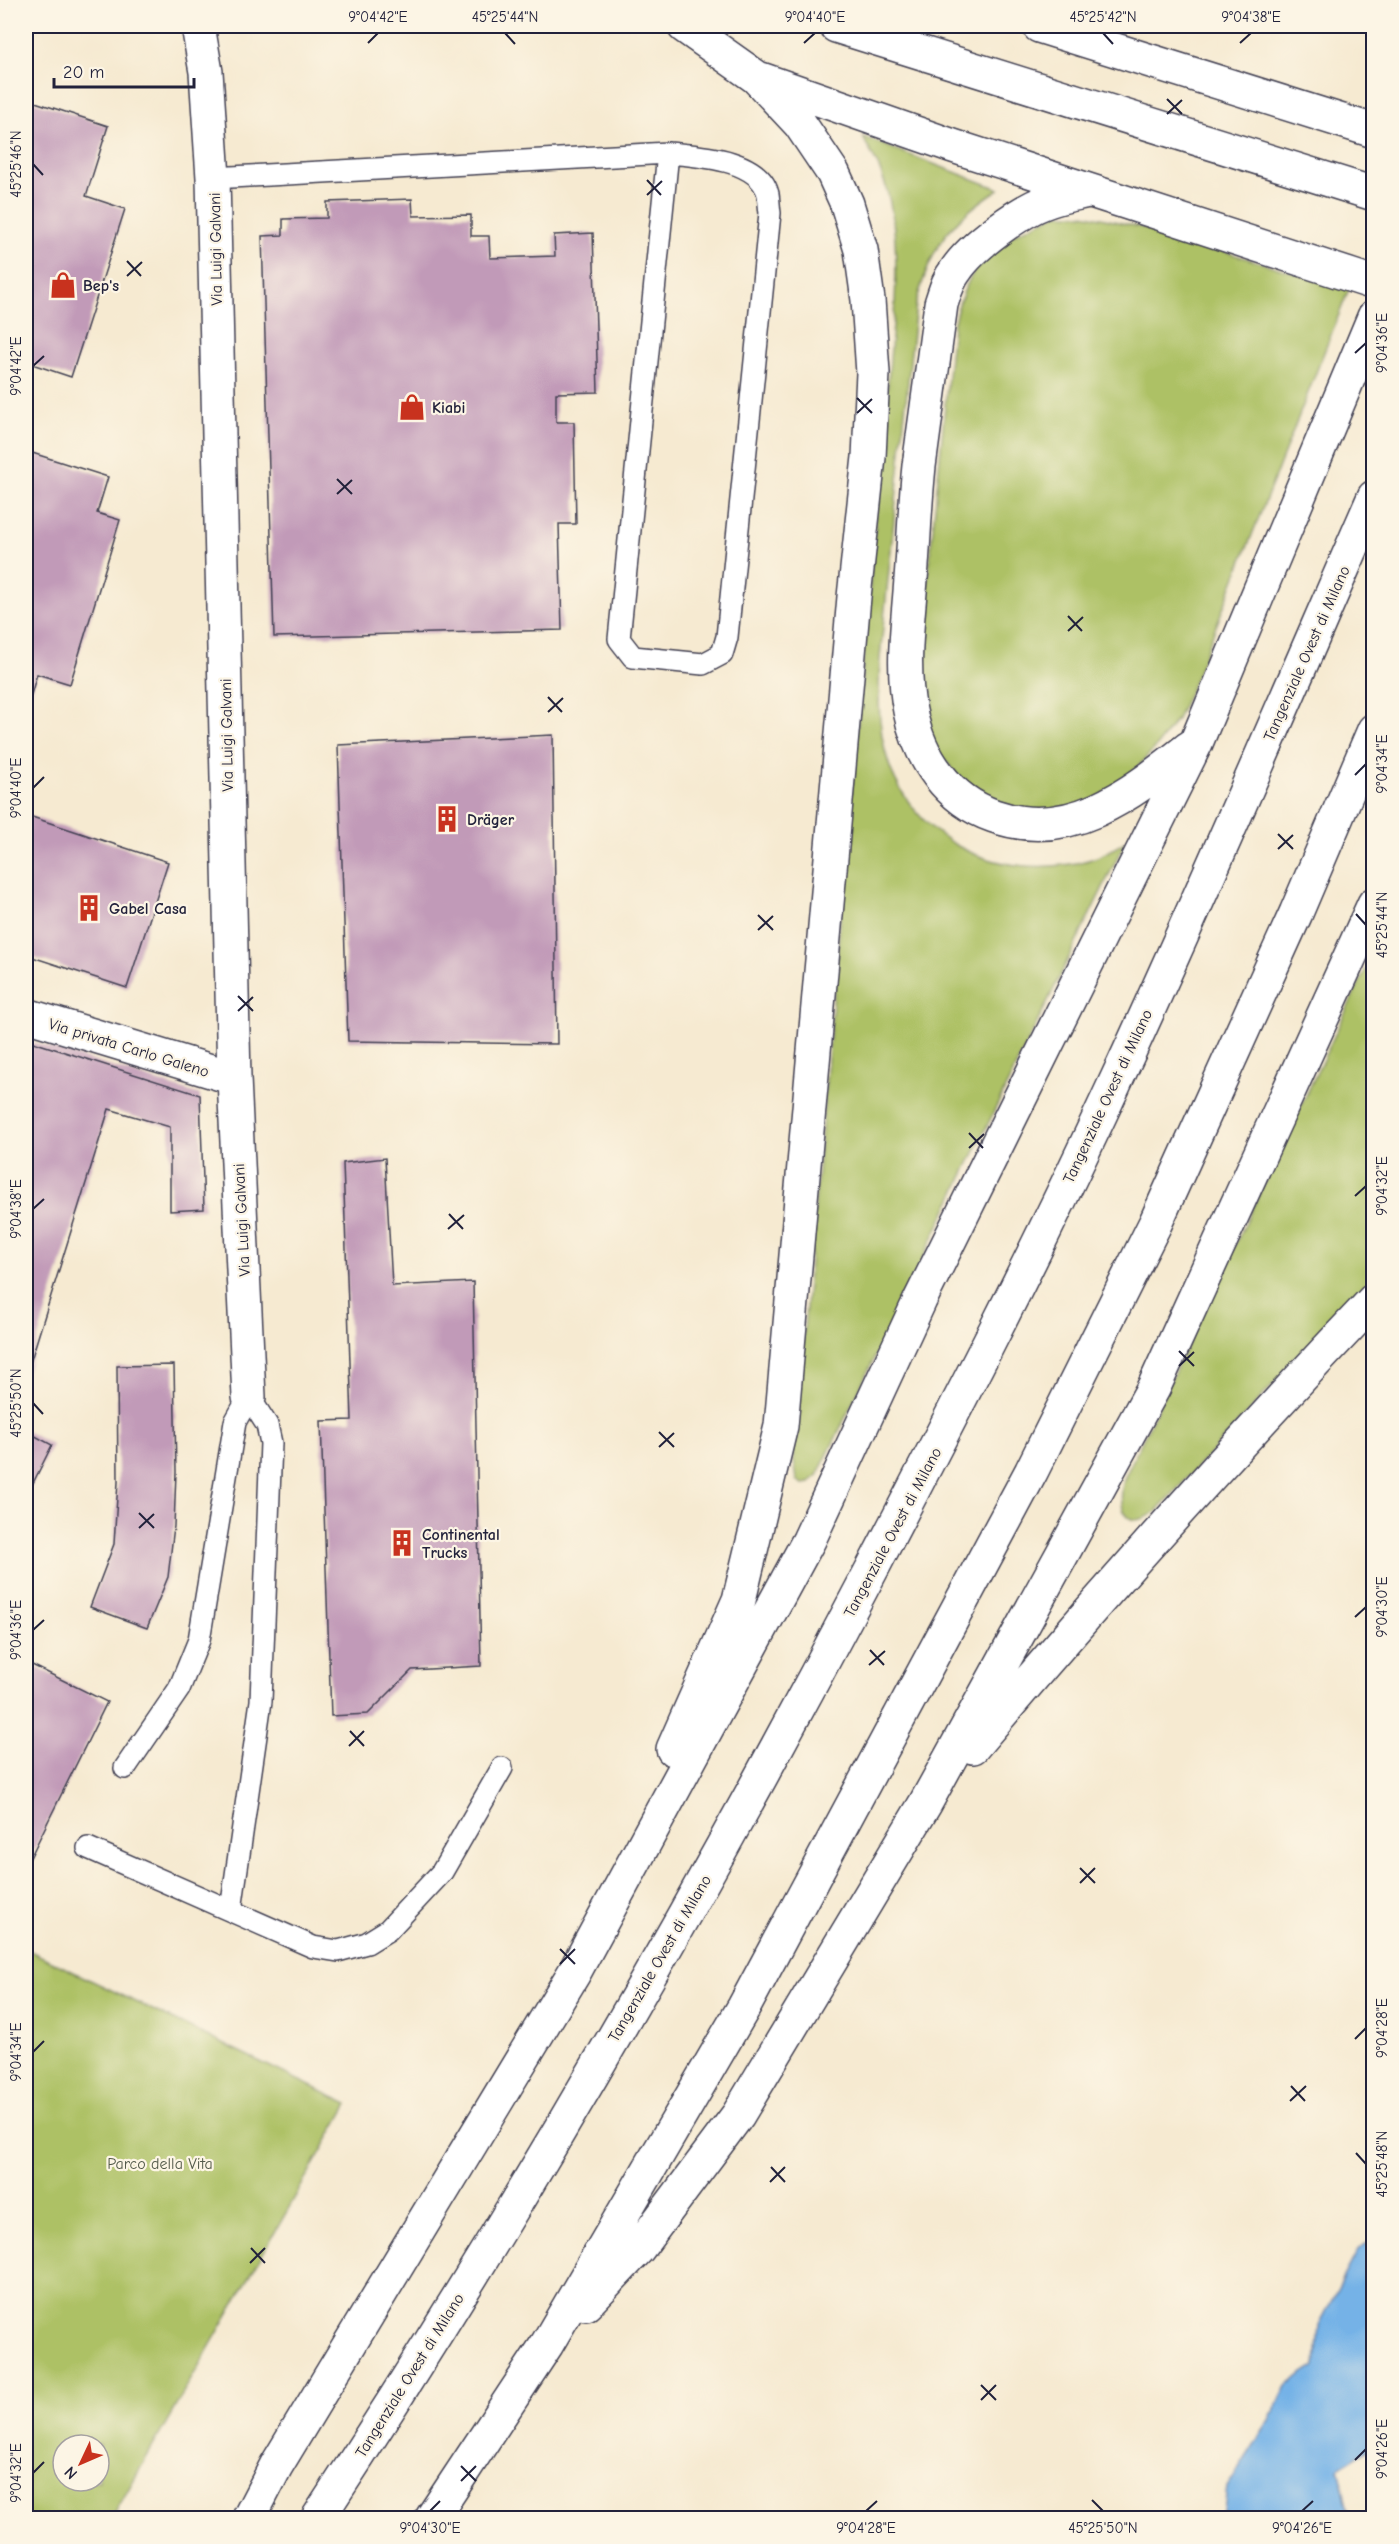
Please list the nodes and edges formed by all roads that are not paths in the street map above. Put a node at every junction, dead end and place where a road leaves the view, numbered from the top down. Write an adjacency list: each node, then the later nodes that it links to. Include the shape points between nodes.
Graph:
1 (198, 26): 6 (main road, Via Luigi Galvani)
2 (221, 26): 6 (main road, Via Luigi Galvani)
3 (684, 26): 7 (main road)
4 (836, 26): 12 (main road)
5 (1039, 26): 8 (main road)
6 (206, 72): 10 (main road, Via Luigi Galvani)
7 (756, 77): 11 (main road); 28 (main road, via 813,140 848,204 865,276 873,373 869,457 781,1426 739,1600)
8 (1374, 131)
9 (668, 153): 9 (lane, via 619,639 633,657 703,664 722,654 727,637 770,213 768,192 756,175 727,160); 10 (lane)
10 (213, 178): 20 (main road, Via Luigi Galvani)
11 (1089, 191): 13 (main road); 17 (main road, via 1047,201 987,238 955,270 946,287 919,468 905,673 910,713 925,755 947,786 988,814 1011,822 1075,819 1098,810 1143,784)
12 (1374, 194)
13 (1374, 283)
14 (1374, 317): 17 (main road)
15 (1374, 497): 31 (main road, Tangenziale Ovest di Milano, via 1112,1089 931,1457 806,1695 655,1968 506,2219)
16 (1374, 730): 29 (main road, via 1160,1213 1031,1472 744,2007)
17 (1196, 743): 28 (main road, via 920,1300 808,1540)
18 (1374, 904): 25 (main road, via 1154,1387)
19 (26, 1015): 20 (main road, Via privata Carlo Galeno)
20 (234, 1078): 22 (main road, Via Luigi Galvani)
21 (1374, 1300): 25 (main road, via 1227,1455)
22 (249, 1397): 24 (lane, via 235,1422 199,1640 179,1689); 27 (lane, via 267,1425 271,1443 261,1701)
23 (502, 1767): 27 (lane, via 442,1872 388,1930 367,1943 338,1950 313,1947)
24 (125, 1768)
25 (925, 1804): 29 (main road, via 738,2115 638,2249)
26 (88, 1848): 27 (lane)
27 (231, 1910)
28 (573, 1972): 30 (main road, via 276,2466)
29 (547, 2344): 32 (main road)
30 (249, 2518)
31 (318, 2518)
32 (432, 2518)

